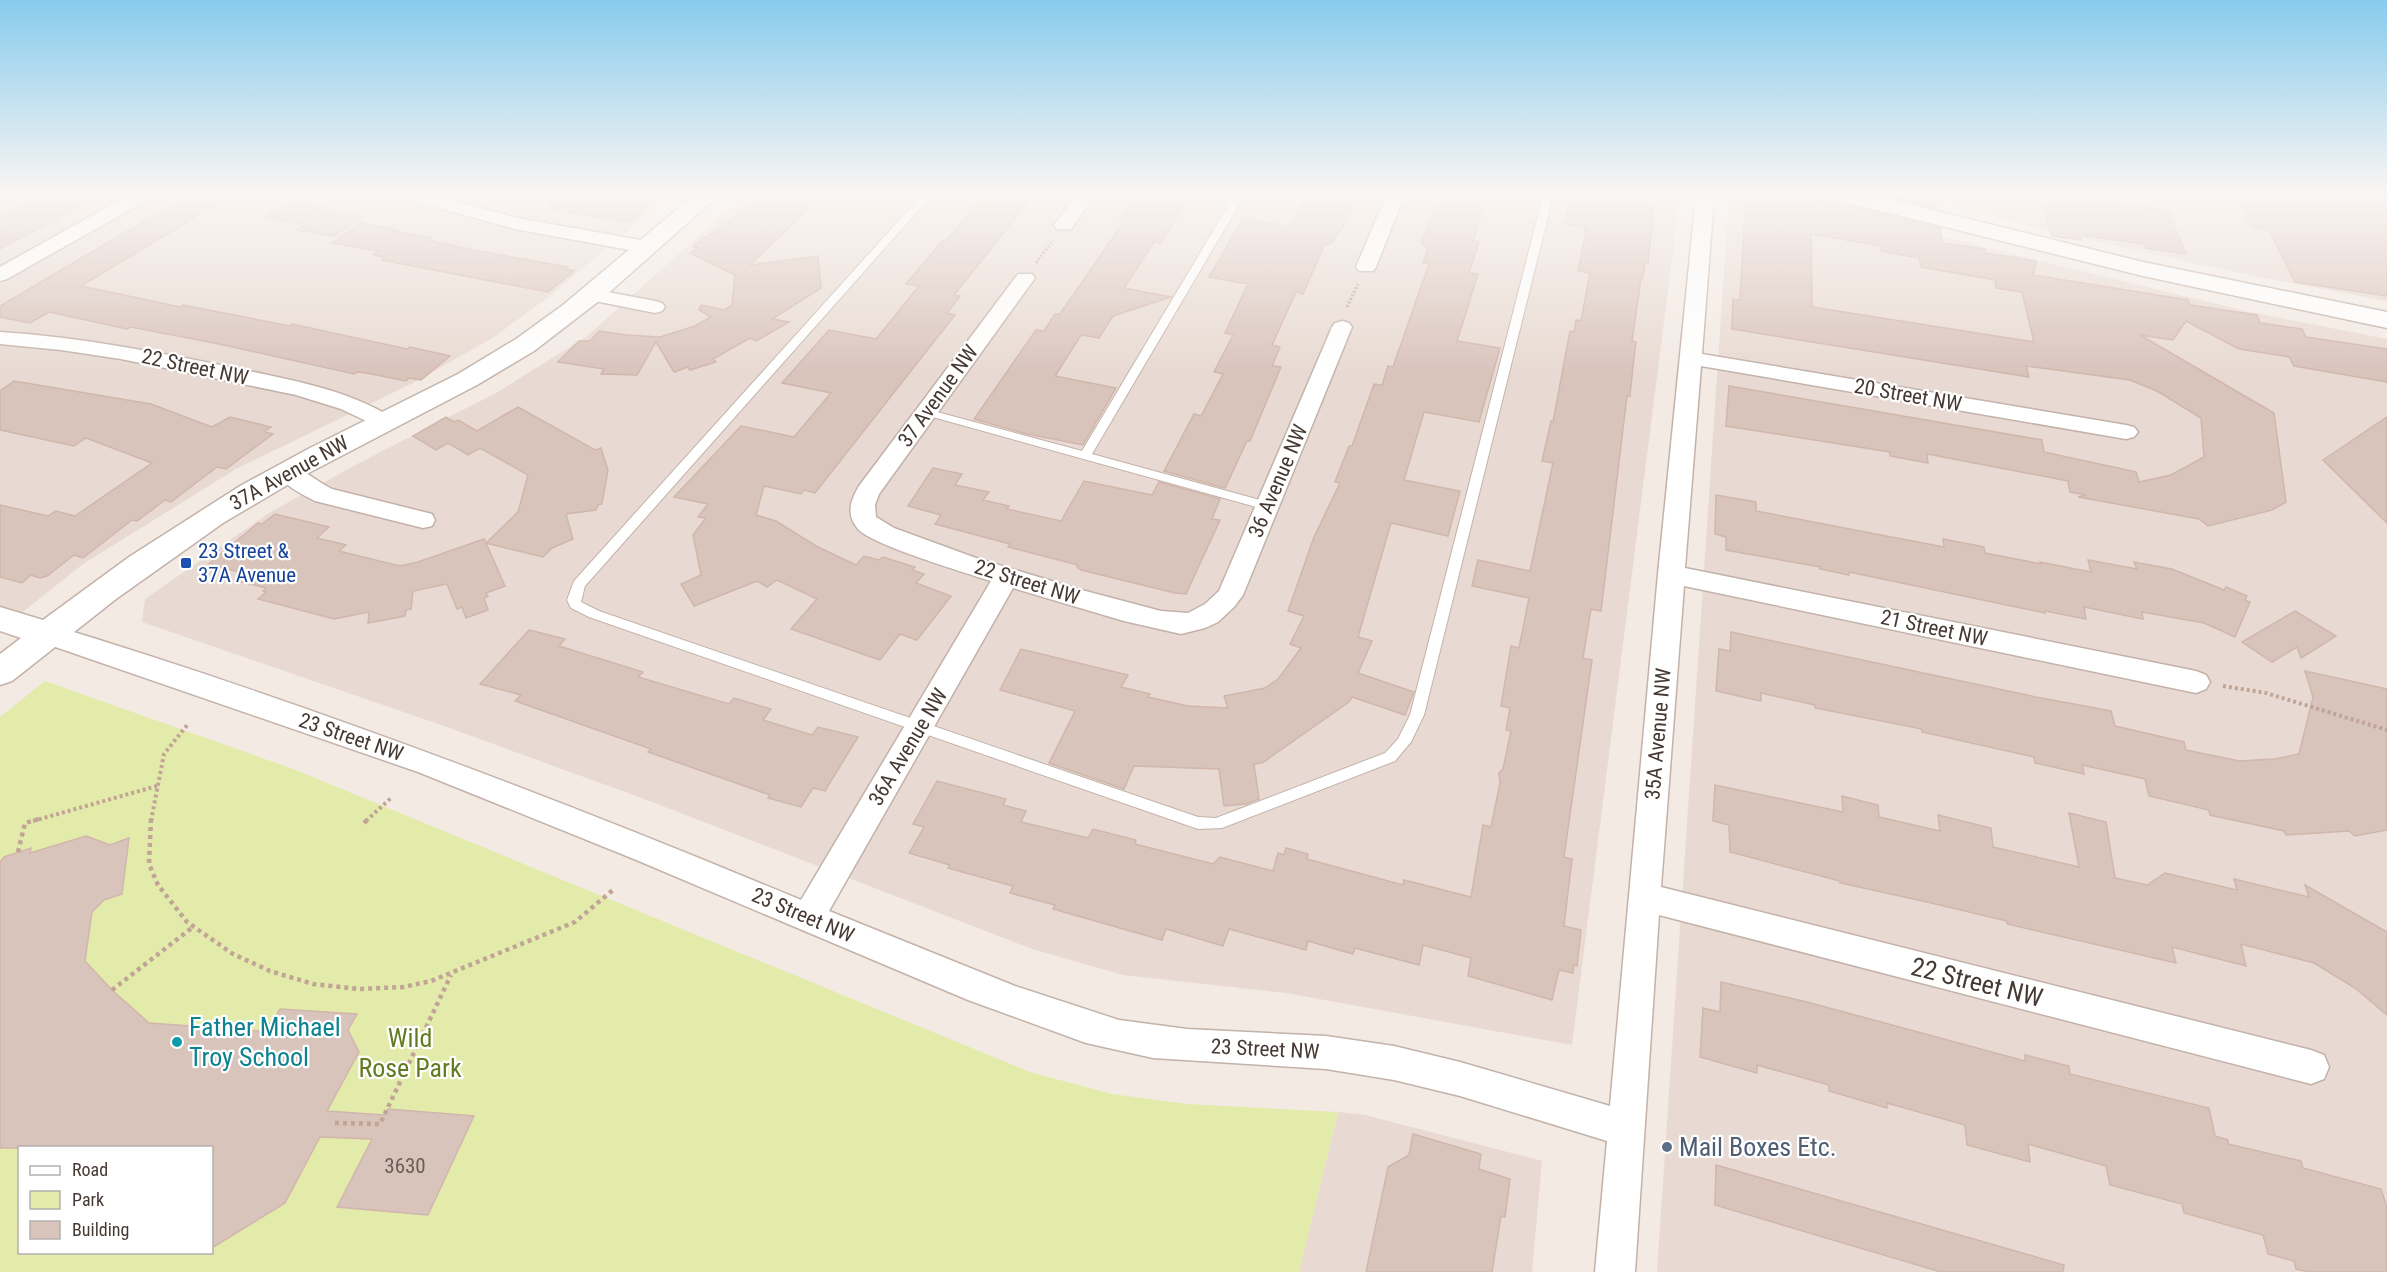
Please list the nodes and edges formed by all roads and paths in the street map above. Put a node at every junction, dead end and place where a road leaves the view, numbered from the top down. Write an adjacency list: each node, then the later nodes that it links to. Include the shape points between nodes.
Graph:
1 (35, 255): 11 (street)
2 (637, 255): 13 (street, 37A Avenue NW)
3 (873, 255): 35 (lane, via 579,584 574,600 594,614)
4 (1042, 255): 12 (path)
5 (1204, 255): 22 (lane)
6 (1371, 255): 10 (street)
7 (1533, 255): 35 (lane, via 1417,715 1401,748 1390,757 1217,824 1198,823)
8 (1700, 255): 18 (street, 35A Avenue NW)
9 (2087, 255): 15 (street)
10 (1366, 267): 16 (path)
11 (0, 275)
12 (1025, 278): 19 (street, 37 Avenue NW)
13 (592, 295): 14 (street); 20 (street, 37A Avenue NW, via 547,331 495,364)
14 (656, 307)
15 (2387, 320)
16 (1342, 327): 24 (street, 36 Avenue NW)
17 (0, 338): 20 (street, 22 Street NW, via 101,349 198,367 334,397)
18 (1690, 358): 21 (street, 20 Street NW); 27 (street, 35A Avenue NW)
19 (926, 412): 22 (lane); 25 (street, 37 Avenue NW, via 868,492 863,502)
20 (383, 422): 23 (street, 37A Avenue NW)
21 (2126, 432)
22 (1085, 456): 24 (lane)
23 (288, 472): 26 (street, via 324,495); 31 (street, 37A Avenue NW, via 134,568)
24 (1267, 506): 30 (street, 36 Avenue NW, via 1230,595)
25 (864, 518): 28 (street, 22 Street NW, via 869,526 892,539)
26 (423, 520)
27 (1671, 574): 33 (street, 21 Street NW); 42 (street, 35A Avenue NW)
28 (1007, 576): 30 (street, 22 Street NW, via 1160,622); 35 (street, 36A Avenue NW)
29 (0, 619): 31 (street, 23 Street NW)
30 (1197, 621)
31 (48, 634): 32 (street, 37A Avenue NW); 43 (street, 23 Street NW, via 478,783)
32 (0, 672)
33 (2196, 681): 36 (path, via 2266,693)
34 (188, 724): 37 (path, via 164,754)
35 (921, 725): 43 (street, 36A Avenue NW)
36 (2387, 730)
37 (157, 786): 40 (path, via 25,824); 44 (path, via 149,830 149,864 163,892)
38 (392, 797): 39 (path)
39 (364, 823)
40 (18, 852)
41 (614, 889): 45 (path, via 575,921)
42 (1644, 897): 47 (street, 22 Street NW); 49 (street, 35A Avenue NW)
43 (808, 917): 49 (street, 23 Street NW, via 929,969 1124,1038 1162,1044 1303,1049 1359,1057 1452,1077)
44 (193, 927): 45 (path, via 233,954 313,984 359,989 403,987); 46 (path)
45 (452, 974): 48 (path, via 380,1124)
46 (112, 990)
47 (2311, 1067)
48 (335, 1123)
49 (1625, 1129): 50 (street, 35A Avenue NW)
50 (1615, 1272)

